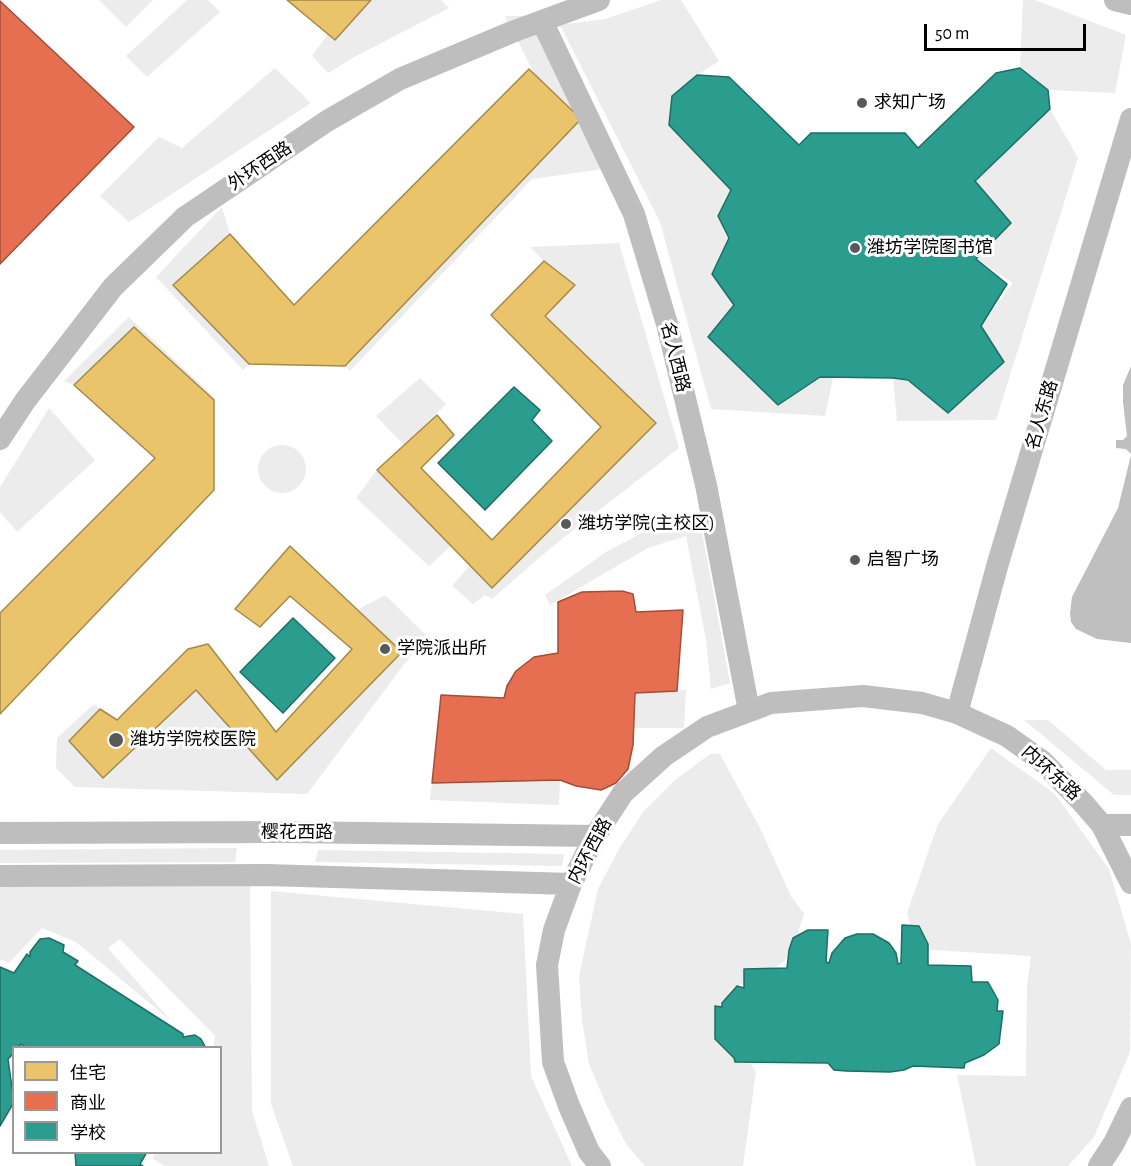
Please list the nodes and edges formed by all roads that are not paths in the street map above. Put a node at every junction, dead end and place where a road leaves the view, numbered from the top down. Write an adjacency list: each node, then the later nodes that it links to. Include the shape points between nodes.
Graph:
1 (599, 0): 4 (street, 外环西路)
2 (1115, 0): 3 (street)
3 (1131, 4)
4 (542, 21): 6 (street, 外环西路, via 400,79 327,121 185,217 113,287); 8 (street, 名人西路, via 634,214 667,324 706,485)
5 (1131, 119): 9 (street, 名人东路)
6 (0, 439)
7 (863, 696): 8 (street, 内环西路, via 771,703); 9 (street, 内环东路, via 922,702)
8 (749, 711): 13 (street, 内环西路, via 707,727 664,756 623,794)
9 (957, 713): 10 (street, 内环东路, via 1007,736 1042,761)
10 (1102, 825): 11 (street); 15 (street, 内环东路)
11 (1131, 825)
12 (0, 833): 13 (street, 樱花西路)
13 (595, 836): 16 (street, 内环西路)
14 (0, 876): 16 (street, via 267,875)
15 (1130, 876)
16 (571, 884): 18 (street, 内环西路, via 554,930 547,965 553,1062 569,1106)
17 (1131, 1108): 19 (street)
18 (600, 1166)
19 (1099, 1166)

